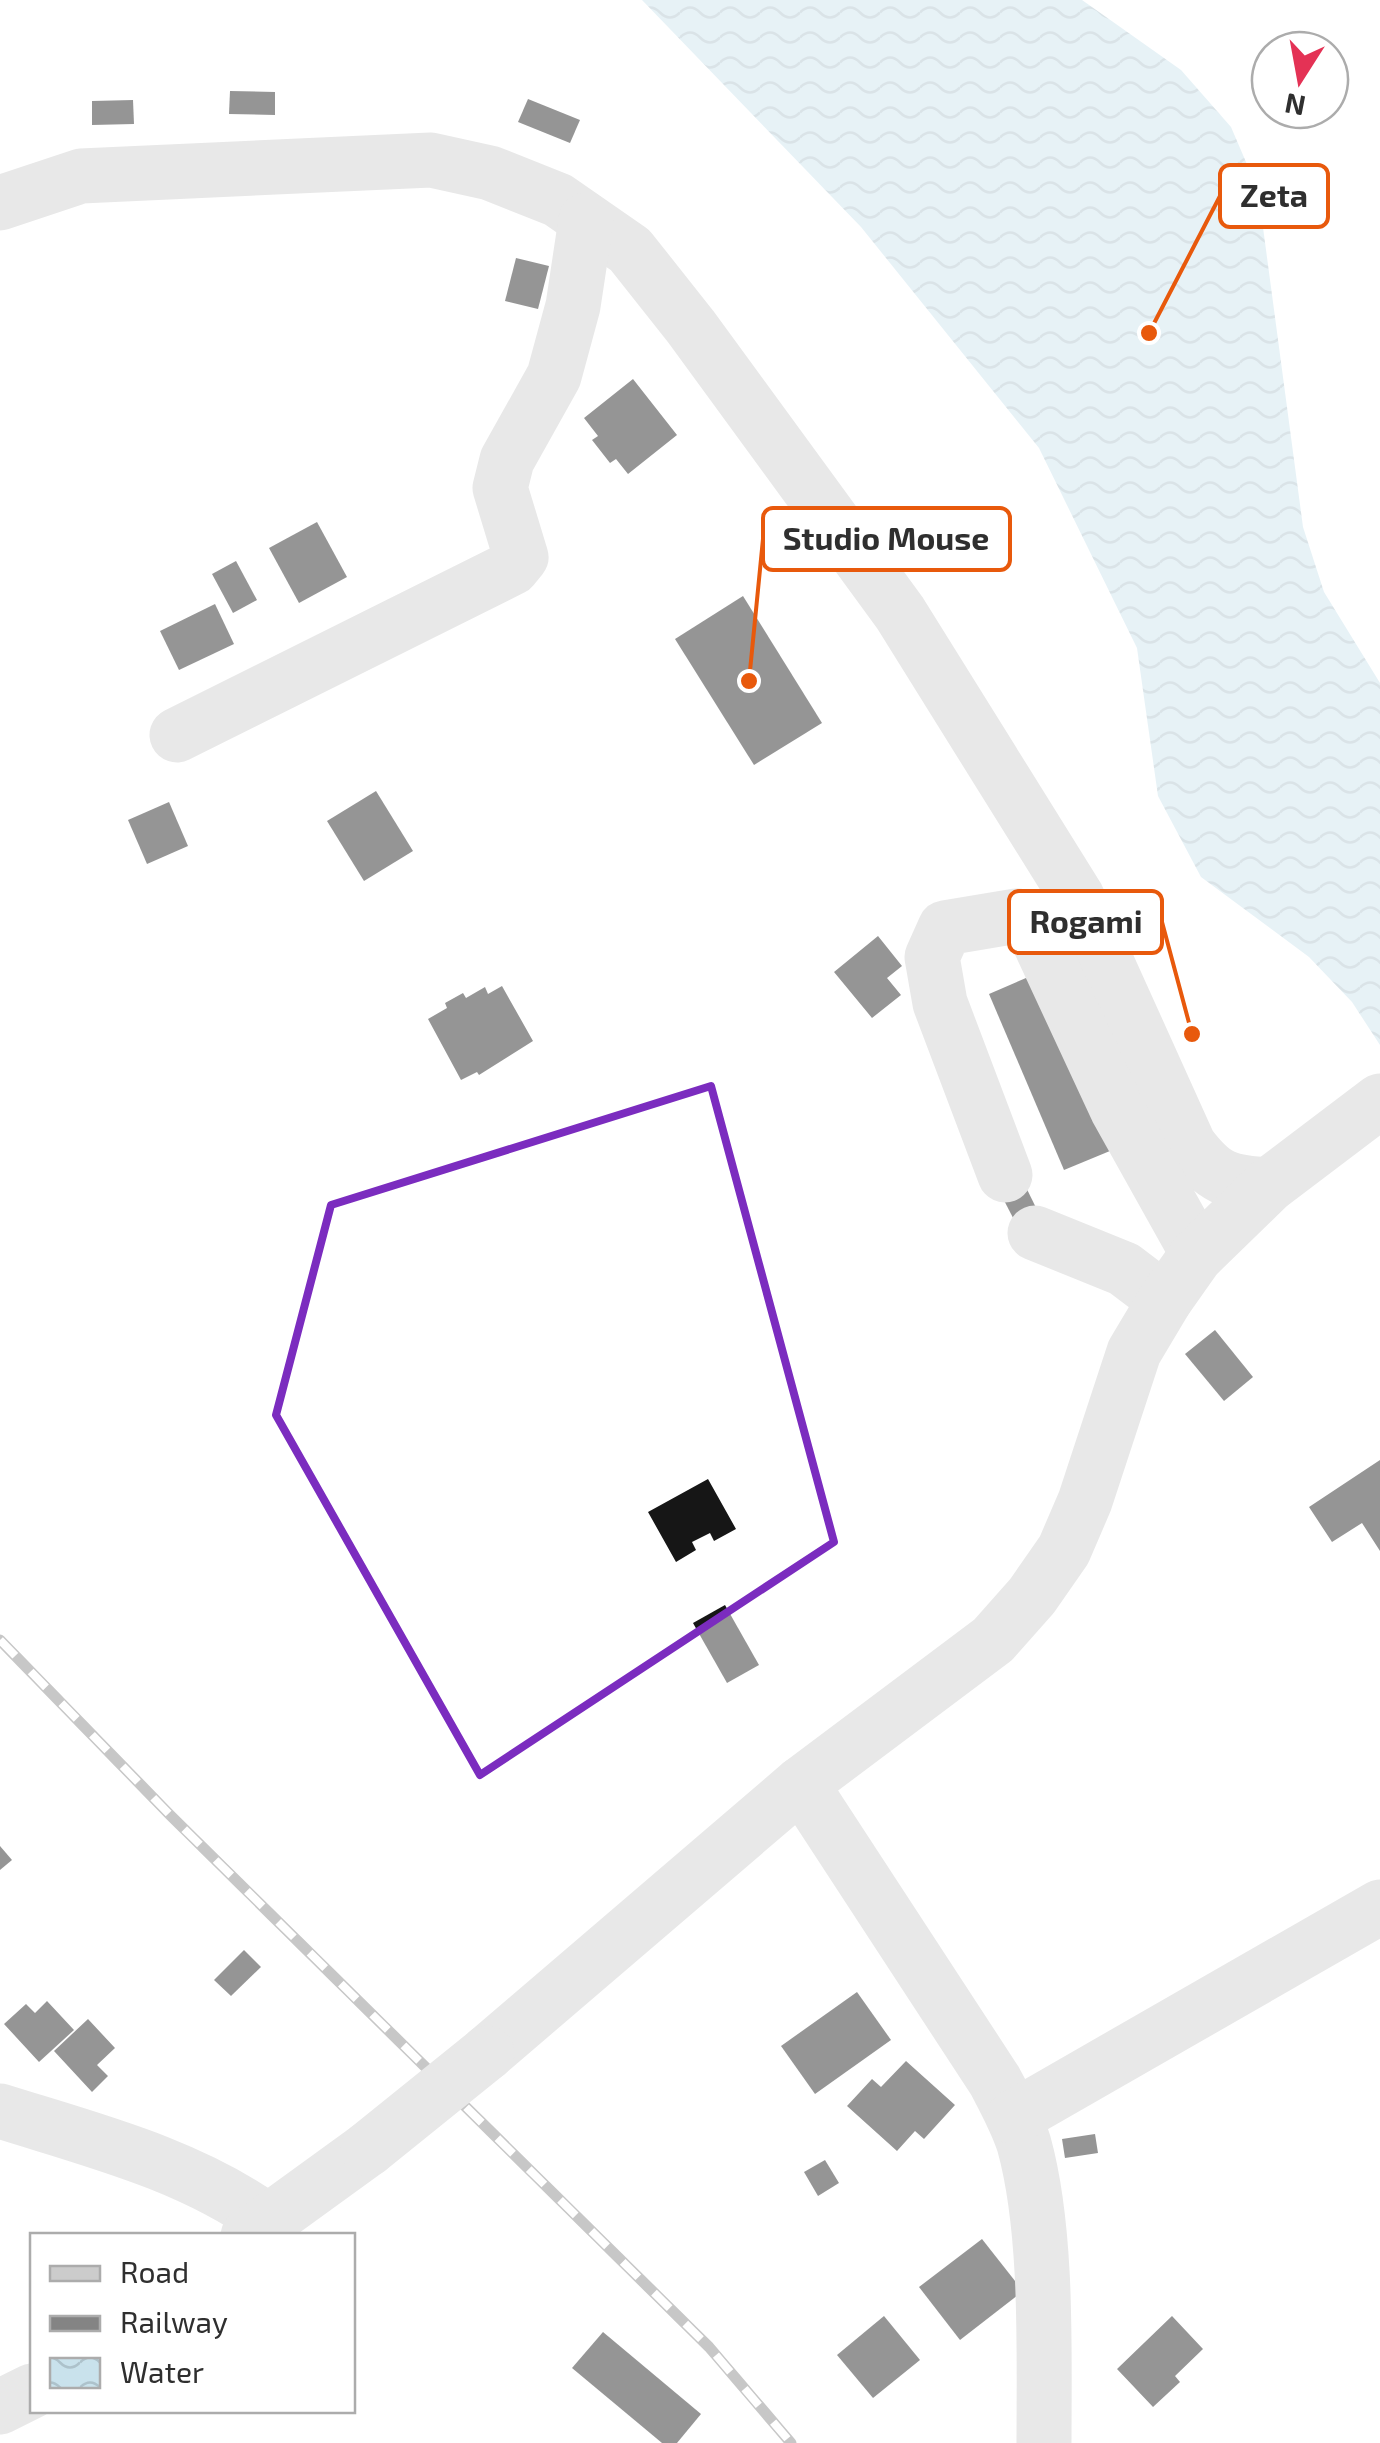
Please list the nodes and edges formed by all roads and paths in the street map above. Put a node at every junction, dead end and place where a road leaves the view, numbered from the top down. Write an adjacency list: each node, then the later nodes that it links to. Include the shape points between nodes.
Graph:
1 (0, 203): 2 (street, via 80,176 430,160 490,173 558,200)
2 (586, 220): 3 (street, via 554,376 507,460 500,488 521,557 512,568); 6 (street, via 630,250 900,613 1077,896 1189,1145 1208,1170 1235,1183)
3 (177, 735)
4 (1380, 1100): 6 (street)
5 (1005, 1176): 8 (street, via 940,1003 932,957 945,928 1016,916 1033,928 1117,1109)
6 (1269, 1185): 8 (street)
7 (1035, 1233): 9 (street, via 1124,1268)
8 (1198, 1254): 9 (street)
9 (1164, 1300): 10 (street, via 1134,1352 1064,1550 1032,1596 993,1640)
10 (801, 1784): 13 (street); 14 (street, bridge, via 488,2053)
11 (1380, 1907): 13 (street)
12 (0, 2111): 14 (street, via 202,2180 233,2196)
13 (1014, 2117): 17 (street, via 1033,2186)
14 (258, 2228)
15 (30, 2393): 16 (street)
16 (0, 2407)
17 (1044, 2443)

